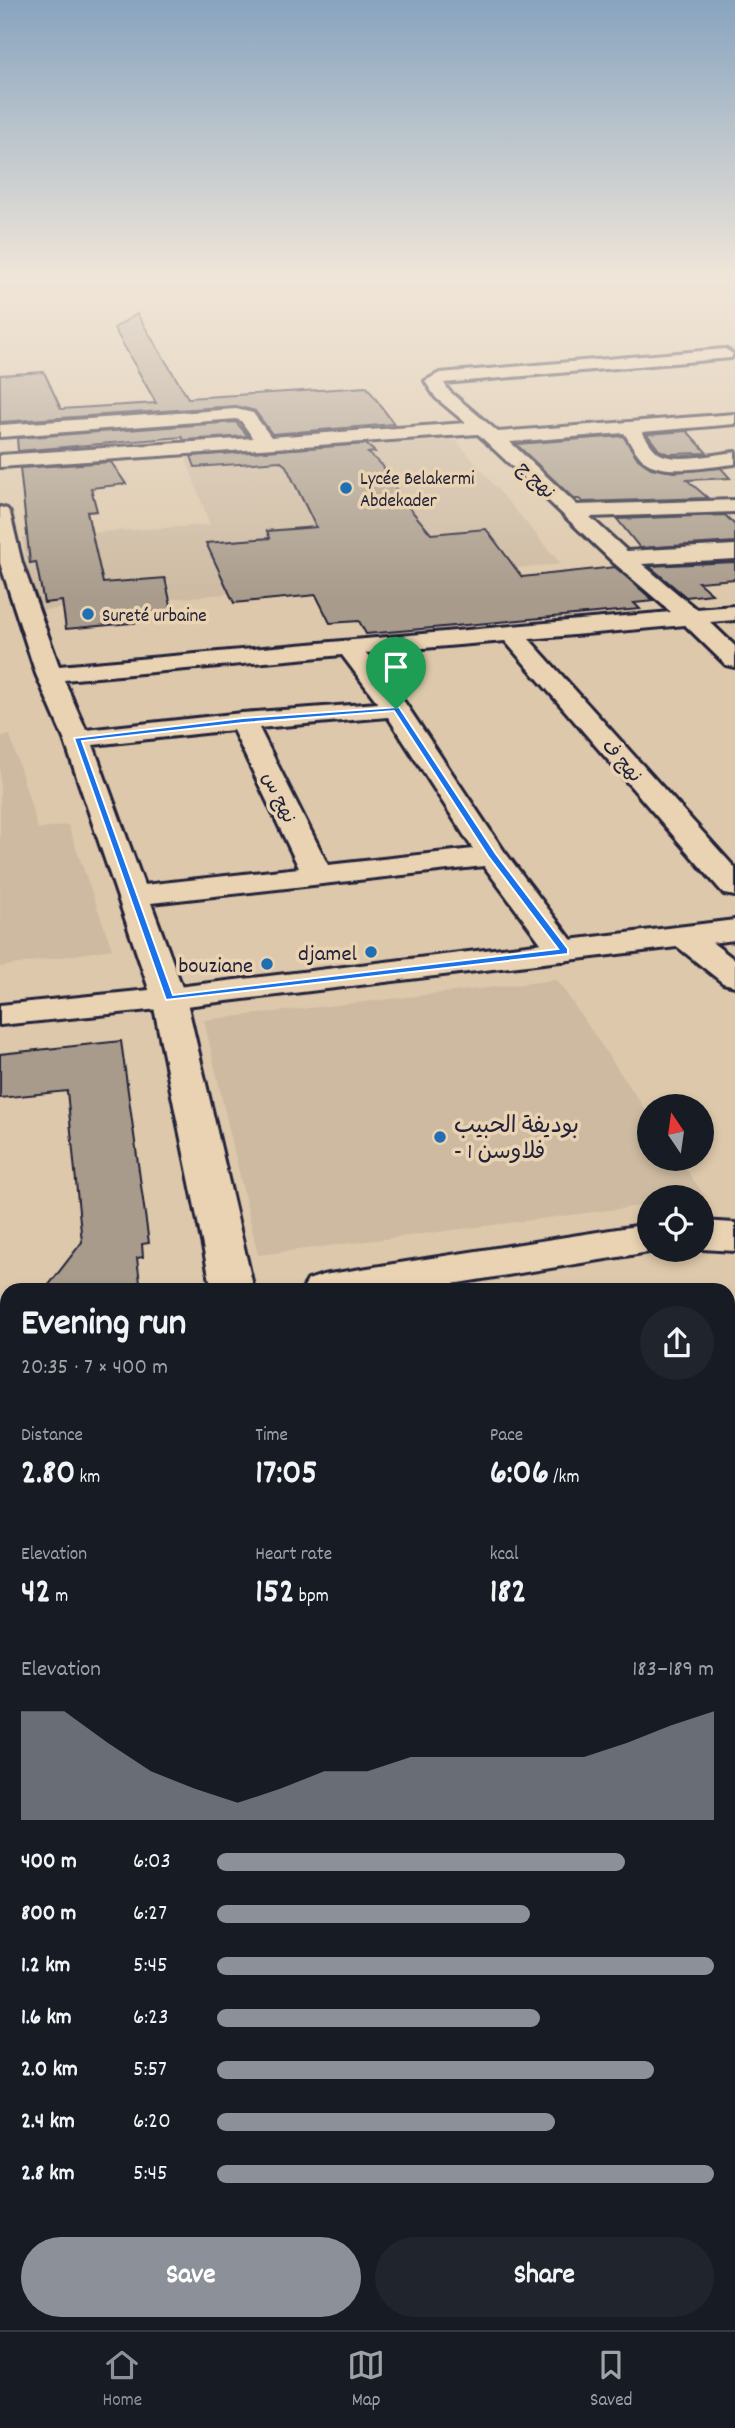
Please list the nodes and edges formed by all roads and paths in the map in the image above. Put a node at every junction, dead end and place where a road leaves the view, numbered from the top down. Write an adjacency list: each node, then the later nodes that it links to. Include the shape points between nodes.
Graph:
1 (434, 382): 7 (street, نهج ج, via 442,394)
2 (568, 414): 6 (street)
3 (735, 419): 4 (street)
4 (630, 428): 6 (street); 9 (street, via 656,459)
5 (0, 431): 8 (street, via 236,414 247,417)
6 (591, 431): 7 (street)
7 (488, 433): 8 (street); 12 (street, نهج ج)
8 (266, 443): 10 (street)
9 (735, 458)
10 (0, 461)
11 (735, 506): 12 (street)
12 (571, 511): 15 (street, نهج ج)
13 (0, 513): 16 (street)
14 (735, 552): 15 (street)
15 (622, 558): 18 (street, نهج ج)
16 (6, 564): 22 (street)
17 (735, 613): 18 (street)
18 (691, 617): 19 (street); 21 (street, نهج ج)
19 (511, 633): 20 (street); 28 (street, نهج ف)
20 (348, 646): 22 (street); 23 (street)
21 (732, 656)
22 (49, 674): 25 (street)
23 (396, 709): 24 (street); 26 (street)
24 (243, 721): 25 (street); 27 (street, نهج س)
25 (77, 739): 29 (street)
26 (492, 856): 27 (street); 32 (street)
27 (317, 873): 29 (street)
28 (735, 887)
29 (132, 896): 34 (street)
30 (735, 930): 31 (street)
31 (685, 937): 32 (street); 33 (street)
32 (564, 951): 34 (street)
33 (735, 976)
34 (169, 998): 35 (street); 40 (street)
35 (0, 1014)
36 (714, 1236): 37 (street)
37 (735, 1237)
38 (637, 1241): 39 (street)
39 (448, 1280): 41 (street)
40 (231, 1283)
41 (410, 1283)

